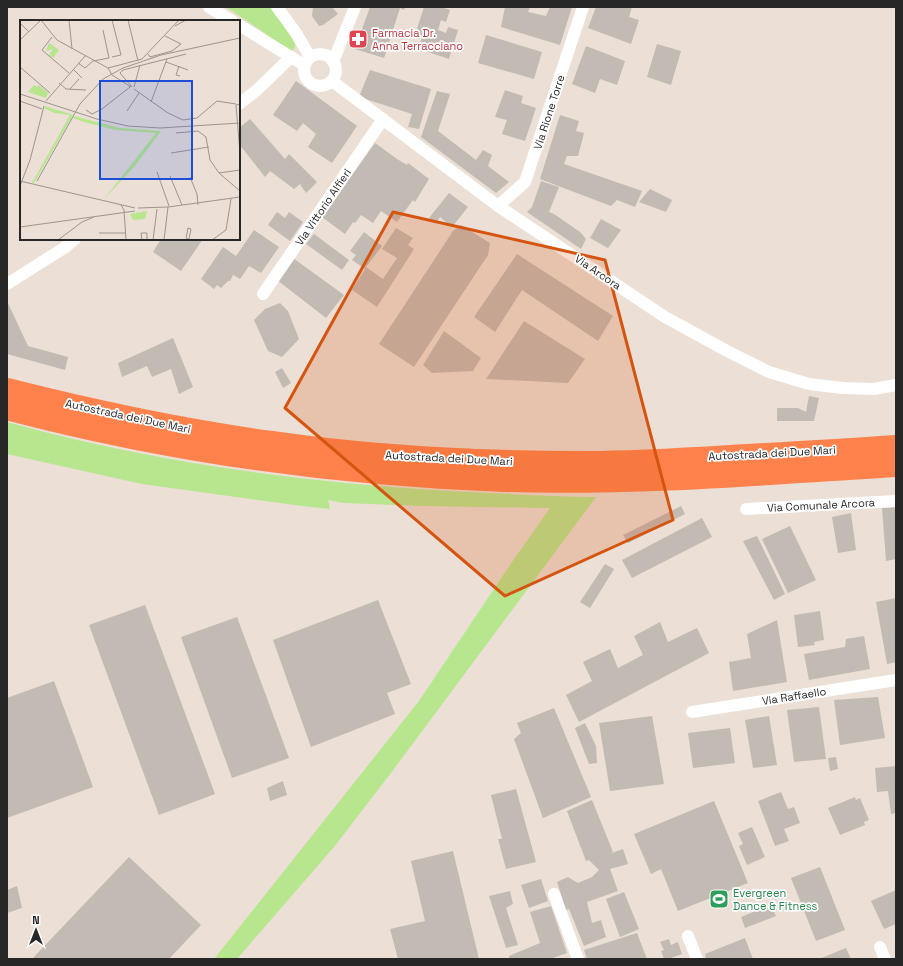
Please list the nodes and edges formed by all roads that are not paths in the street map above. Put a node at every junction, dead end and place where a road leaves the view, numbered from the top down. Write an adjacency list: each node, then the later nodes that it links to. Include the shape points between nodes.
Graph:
1 (209, 7): 5 (street)
2 (277, 7): 8 (street, via 296,34)
3 (355, 7): 9 (street)
4 (583, 7): 13 (street, Via Rione Torre, via 525,182)
5 (230, 20)
6 (240, 26): 7 (street)
7 (291, 57): 8 (street); 11 (street)
8 (307, 61): 9 (street, via 315,55 325,55); 10 (street, via 305,76 312,84 322,86)
9 (333, 62): 10 (street, via 336,72)
10 (332, 81): 12 (street, Via Arcora)
11 (240, 103)
12 (383, 119): 13 (street, Via Arcora); 16 (street, Via Vittorio Alfieri)
13 (498, 206): 17 (street, Via Arcora, via 665,317 769,372 809,384 843,388 866,389)
14 (73, 240): 15 (street)
15 (7, 284)
16 (263, 294)
17 (896, 385)
18 (7, 389): 20 (highway, Autostrada dei Due Mari, via 196,431 350,452 428,458 588,462)
19 (7, 409): 21 (highway, Autostrada dei Due Mari, via 114,434 271,462 427,477 506,481 648,480)
20 (896, 446)
21 (896, 466)
22 (896, 501): 23 (street, Via Comunale Arcora)
23 (746, 509)
24 (896, 680): 25 (street, Via Raffaello)
25 (692, 712)
26 (554, 894): 29 (street)
27 (688, 936): 30 (street)
28 (880, 947): 31 (street)
29 (578, 959)
30 (698, 959)
31 (885, 959)

